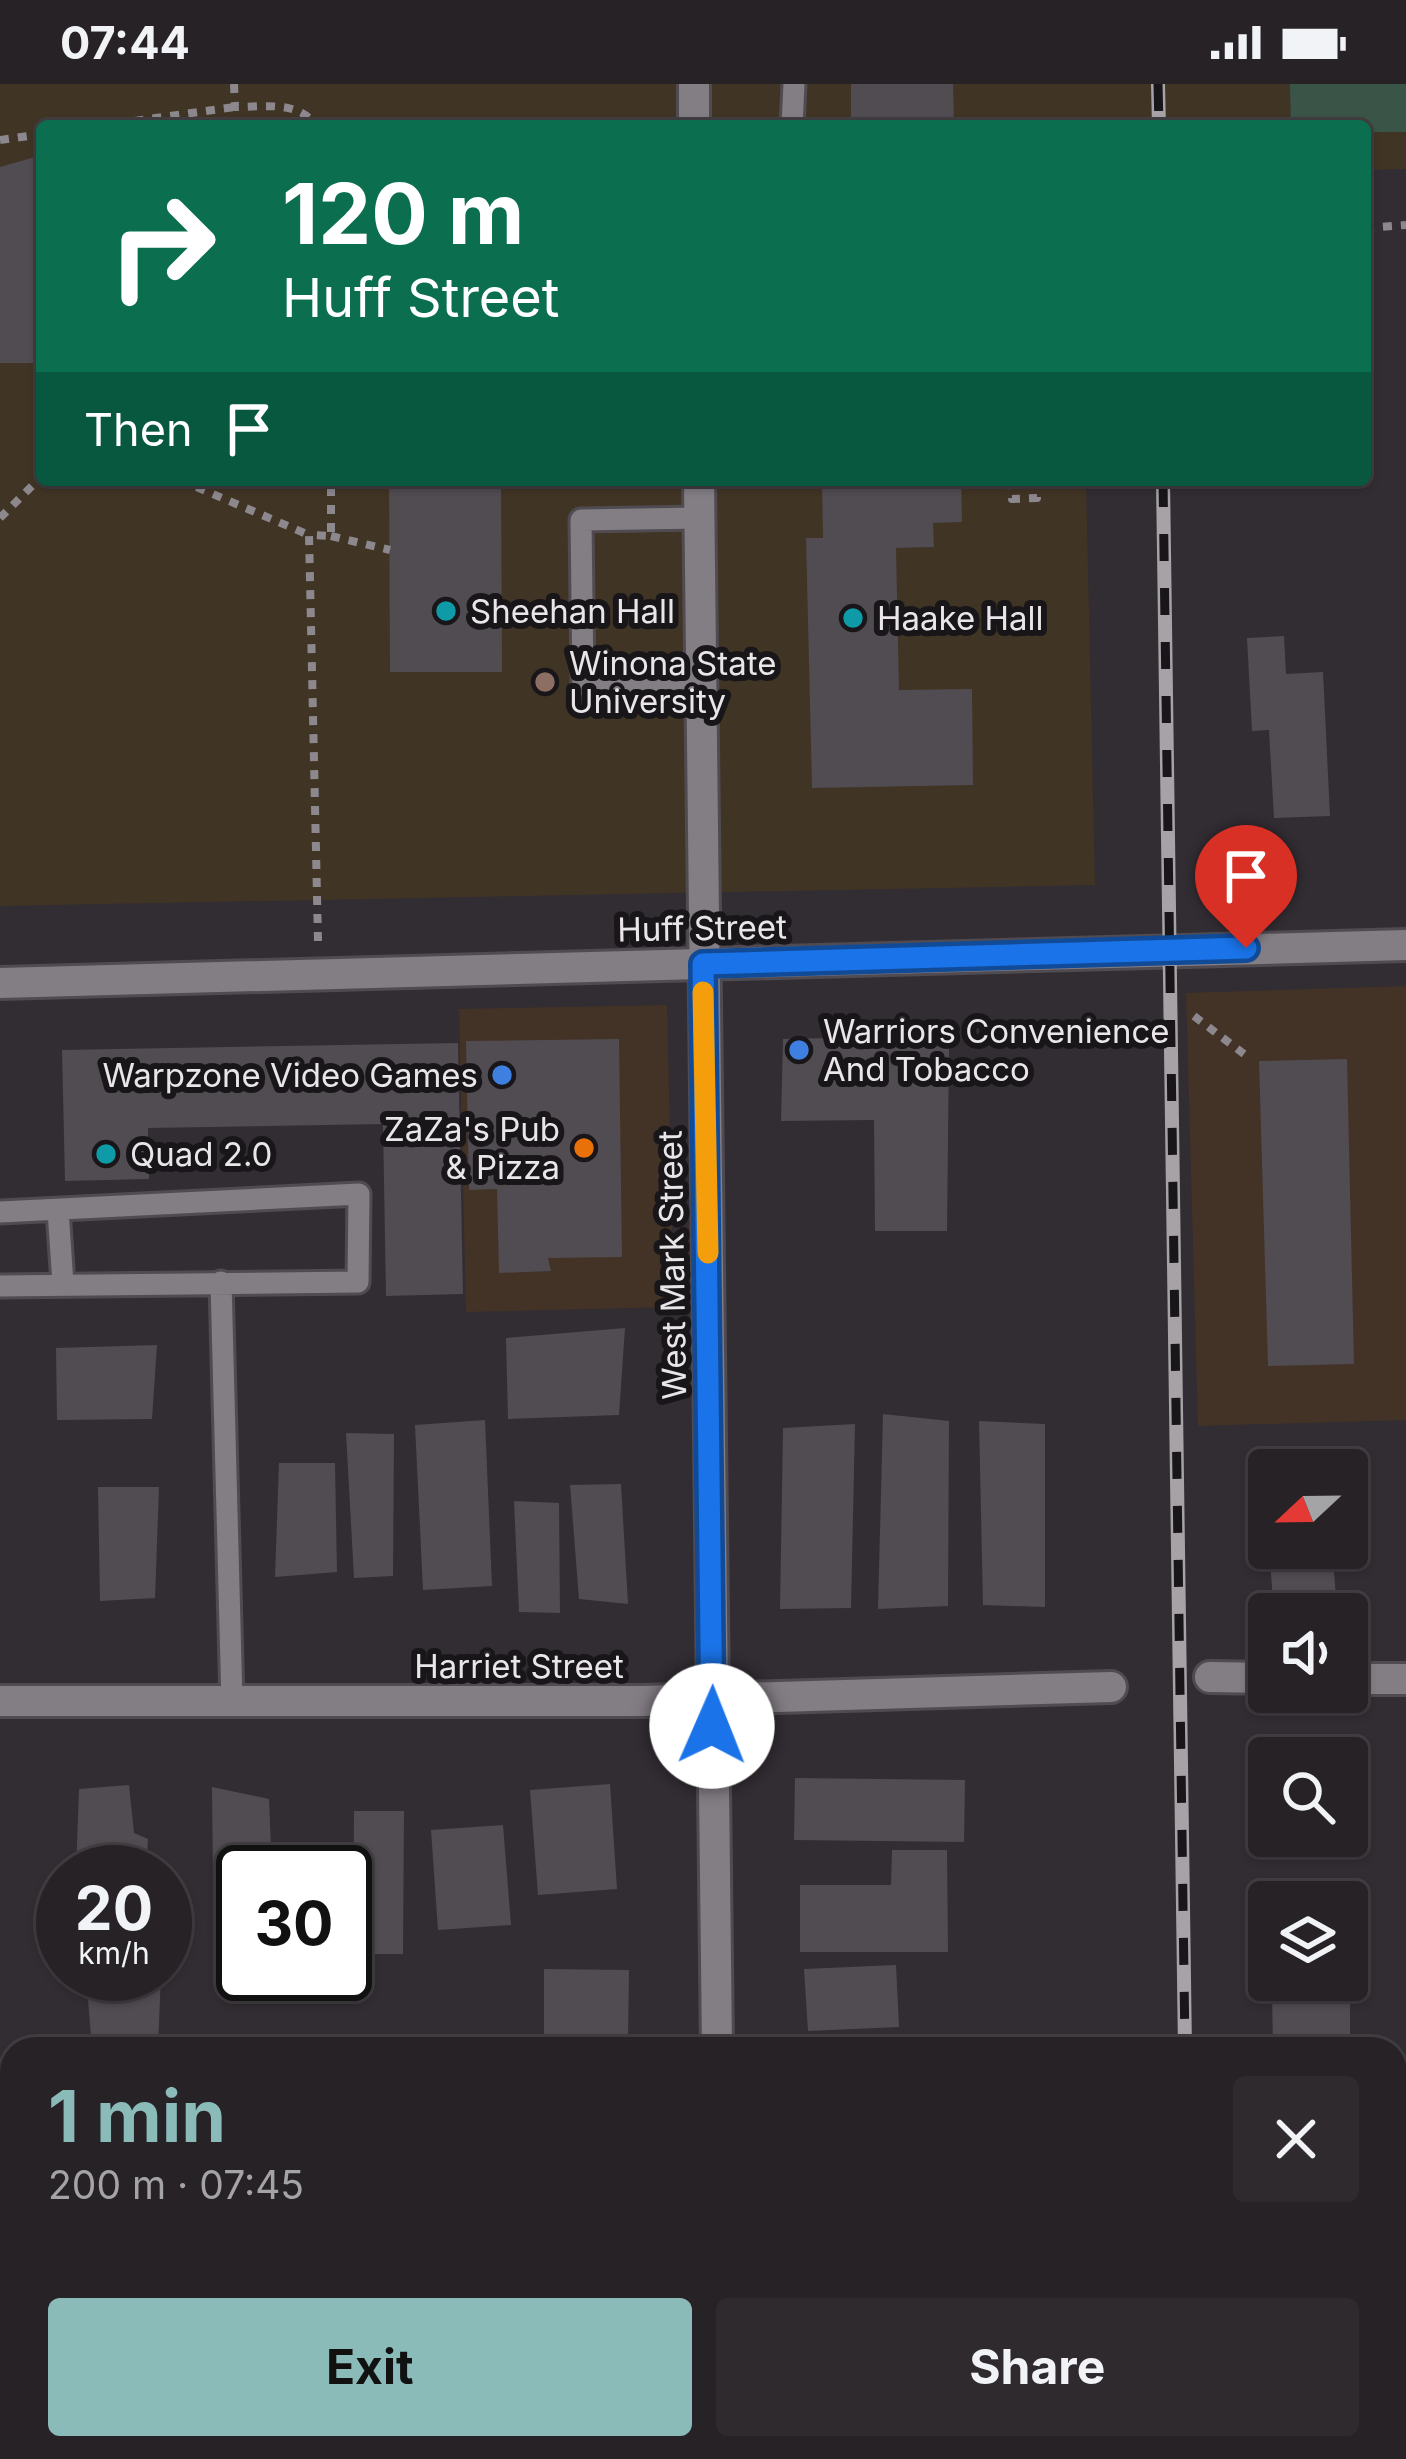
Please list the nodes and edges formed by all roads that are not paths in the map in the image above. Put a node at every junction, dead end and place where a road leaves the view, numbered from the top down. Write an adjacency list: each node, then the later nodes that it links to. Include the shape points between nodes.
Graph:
1 (694, 84): 3 (street)
2 (794, 84): 4 (lane)
3 (694, 120)
4 (792, 120)
5 (699, 486): 6 (street, West Mark Street)
6 (699, 518): 7 (street, West Mark Street); 7 (lane, via 581,520 583,685)
7 (700, 683): 9 (street, West Mark Street)
8 (1406, 945): 9 (street, Huff Street)
9 (703, 964): 10 (street, Huff Street); 21 (street, West Mark Street)
10 (0, 983)
11 (58, 1210): 12 (lane); 13 (lane, via 359,1194 358,1282); 14 (lane)
12 (0, 1212)
13 (221, 1282): 14 (lane); 23 (lane)
14 (63, 1284): 15 (lane)
15 (0, 1286)
16 (1210, 1677): 17 (street)
17 (1248, 1678)
18 (1368, 1679): 19 (street)
19 (1406, 1679)
20 (1111, 1687): 21 (street, Harriet Street)
21 (715, 1698): 23 (street, Harriet Street); 24 (street, West Mark Street)
22 (0, 1701): 23 (street, Harriet Street)
23 (232, 1702)
24 (717, 2037)

